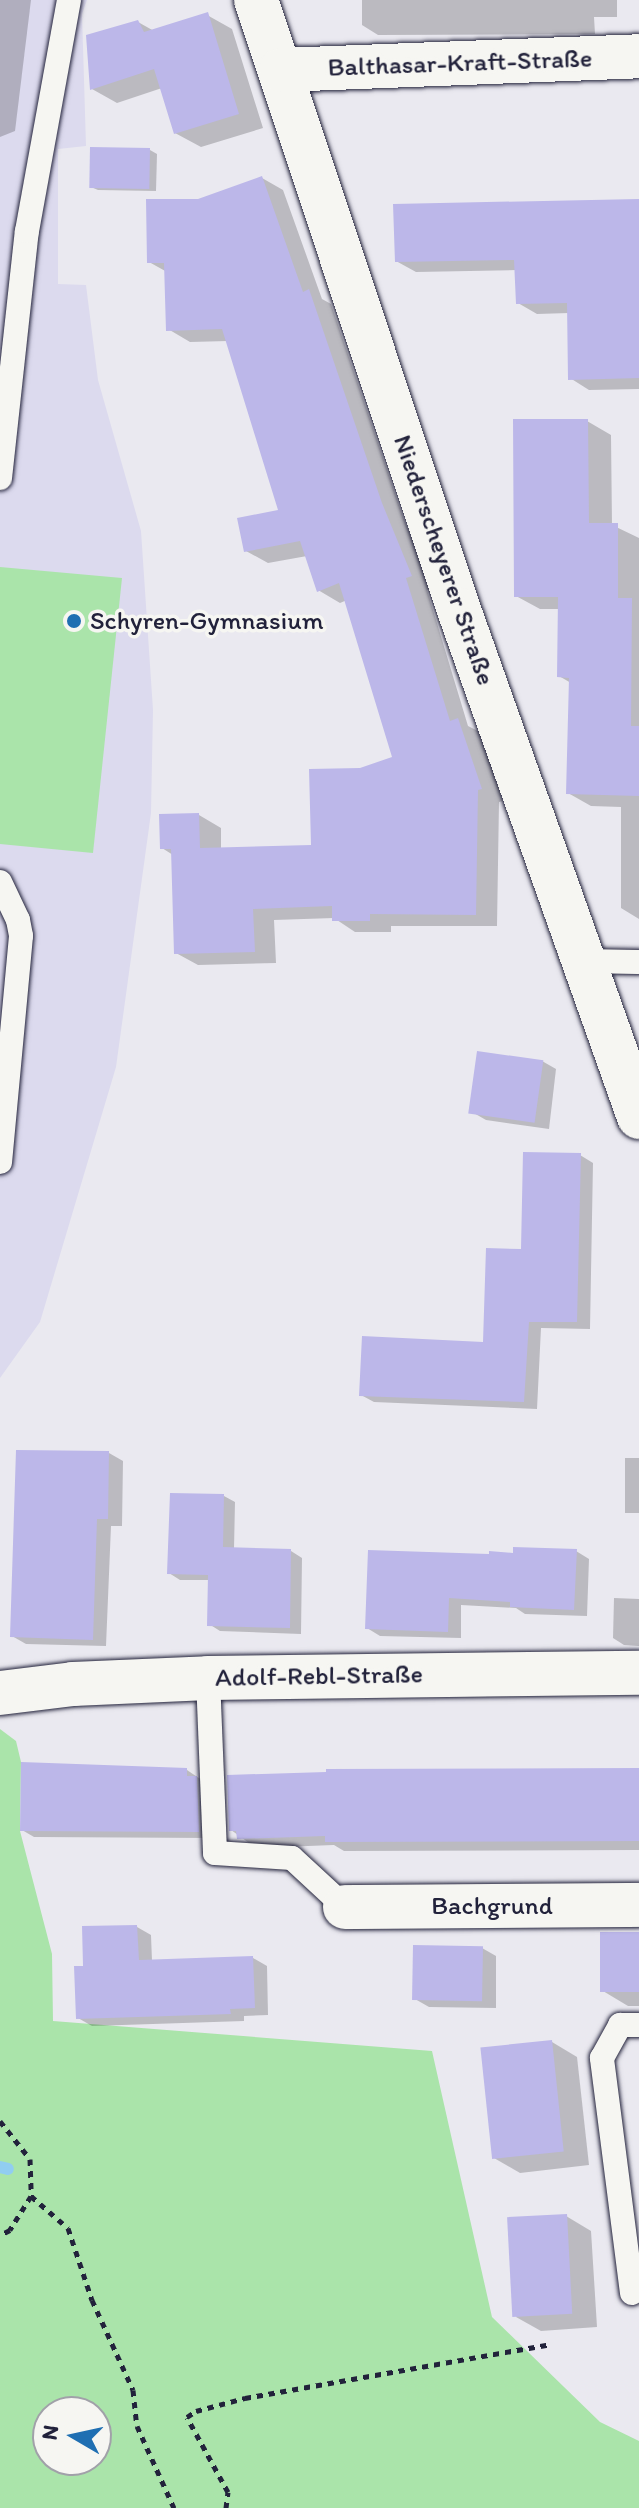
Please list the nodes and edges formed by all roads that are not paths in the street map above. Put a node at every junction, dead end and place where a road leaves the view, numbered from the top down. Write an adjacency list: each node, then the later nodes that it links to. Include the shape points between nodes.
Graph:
1 (69, 0): 5 (lane, via 27,231)
2 (256, 0): 4 (street, Niederscheyerer Straße)
3 (639, 56): 4 (street, Balthasar-Kraft-Straße)
4 (281, 70): 7 (street, Niederscheyerer Straße, via 459,610)
5 (0, 478)
6 (0, 882): 10 (lane, via 21,936)
7 (583, 961): 8 (lane); 9 (street, Niederscheyerer Straße)
8 (639, 962)
9 (639, 1117)
10 (0, 1162)
11 (639, 1673): 12 (street, Adolf-Rebl-Straße)
12 (208, 1678): 13 (street, Adolf-Rebl-Straße); 15 (lane, via 215,1853 292,1858)
13 (0, 1693)
14 (639, 1905): 15 (street, Bachgrund)
15 (345, 1907)
16 (639, 2025): 17 (lane, via 620,2025 602,2058)
17 (632, 2293)

